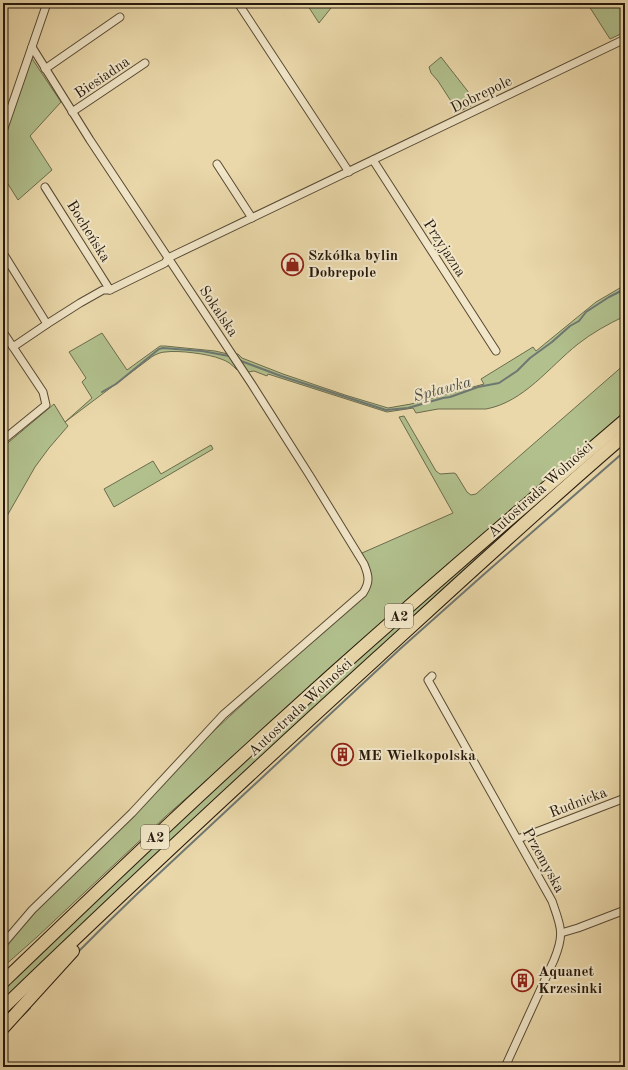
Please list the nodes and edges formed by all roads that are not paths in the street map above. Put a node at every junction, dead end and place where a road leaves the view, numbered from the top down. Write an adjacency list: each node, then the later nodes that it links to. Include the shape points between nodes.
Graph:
1 (47, 3): 5 (street)
2 (238, 3): 12 (street)
3 (120, 17): 7 (street)
4 (625, 40): 10 (street, Dobrepole)
5 (32, 48): 7 (street, Sokalska); 9 (street)
6 (145, 63): 8 (street, Biesiadna)
7 (45, 69): 8 (street, Sokalska)
8 (72, 112): 16 (street, Sokalska)
9 (3, 131)
10 (373, 160): 12 (street, Dobrepole); 21 (street, Przyjazna)
11 (217, 164): 14 (street)
12 (349, 172): 14 (street, Dobrepole)
13 (46, 187): 17 (street, Bocheńska)
14 (252, 218): 16 (street, Dobrepole)
15 (3, 253): 18 (street)
16 (168, 258): 17 (street, via 165,264); 31 (street, Sokalska, via 310,476 362,561 368,573 367,587 223,715 132,813 32,910)
17 (110, 290): 18 (street, via 103,290)
18 (47, 324): 20 (street)
19 (3, 332): 20 (street)
20 (13, 347): 24 (street, via 43,392 46,405)
21 (496, 351)
22 (625, 420): 32 (highway, Autostrada Wolności / A2, via 319,686)
23 (625, 435): 28 (highway, Autostrada Wolności / A2, via 478,566)
24 (3, 440)
25 (432, 676): 27 (street, Przemyska, via 428,680)
26 (625, 798): 27 (street, Rudnicka)
27 (518, 839): 30 (street, Przemyska, via 552,901)
28 (126, 890): 35 (highway, Autostrada Wolności / A2); 36 (highway)
29 (625, 910): 30 (street)
30 (561, 933): 37 (street, Przemyska, via 560,946)
31 (3, 944)
32 (43, 944): 33 (highway); 34 (highway, Autostrada Wolności / A2)
33 (3, 973)
34 (3, 982)
35 (3, 1008)
36 (3, 1028)
37 (505, 1067)

